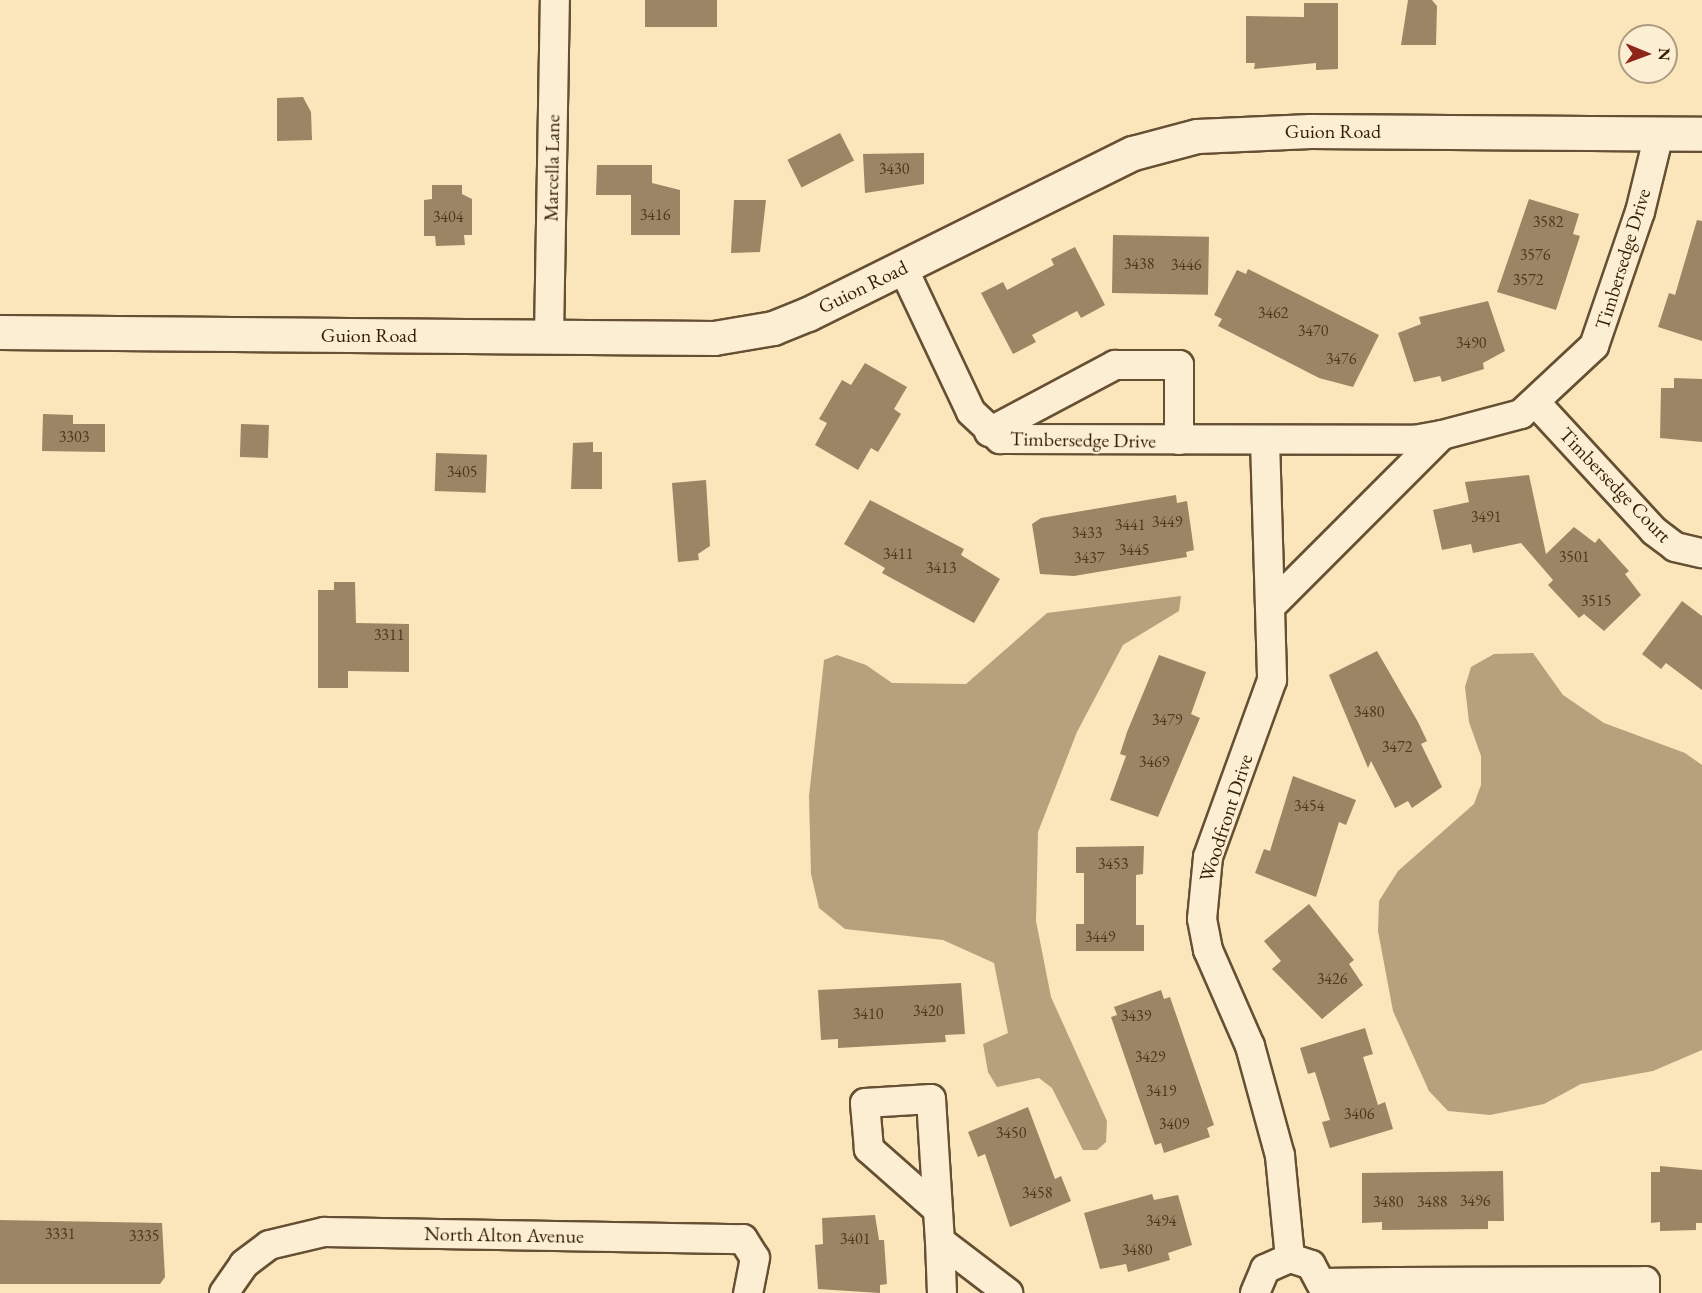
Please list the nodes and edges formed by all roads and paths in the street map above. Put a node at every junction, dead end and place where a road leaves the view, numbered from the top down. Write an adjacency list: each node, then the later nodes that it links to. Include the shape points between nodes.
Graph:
1 (555, 0): 6 (street, Marcella Lane)
2 (1659, 134): 3 (street, Guion Road); 4 (street, Guion Road, via 1310,131 1197,136 1133,153); 7 (street, Timbersedge Drive, via 1602,333)
3 (1702, 134)
4 (903, 268): 6 (street, Guion Road, via 808,314 746,334); 8 (street, Timbersedge Drive, via 971,412)
5 (0, 332): 6 (street, Guion Road)
6 (549, 337)
7 (1536, 403): 9 (street, Timbersedge Drive, via 1506,421); 12 (street, Timbersedge Court, via 1654,531 1675,547)
8 (989, 432): 10 (street, Timbersedge Drive, via 1012,441); 10 (street, Timbersedge Drive, via 1115,365 1179,365)
9 (1442, 435): 11 (street, Timbersedge Drive); 13 (street)
10 (1179, 440): 11 (street, Timbersedge Drive)
11 (1265, 440): 13 (street, Woodfront Drive)
12 (1702, 553)
13 (1270, 607): 16 (street, Woodfront Drive, via 1270,689 1209,857 1202,919 1208,950 1250,1046 1280,1156)
14 (937, 1209): 14 (street, via 869,1149 865,1103 931,1100); 15 (street)
15 (940, 1241): 21 (street); 22 (street)
16 (1290, 1258): 17 (street, via 1311,1265); 23 (street, via 1265,1269)
17 (1325, 1288): 18 (street)
18 (1396, 1288): 24 (street, via 1645,1281)
19 (224, 1293): 20 (street, North Alton Avenue, via 250,1259 284,1239 324,1232 743,1239 755,1258)
20 (748, 1293)
21 (942, 1293)
22 (1008, 1293)
23 (1255, 1293)
24 (1645, 1293)

